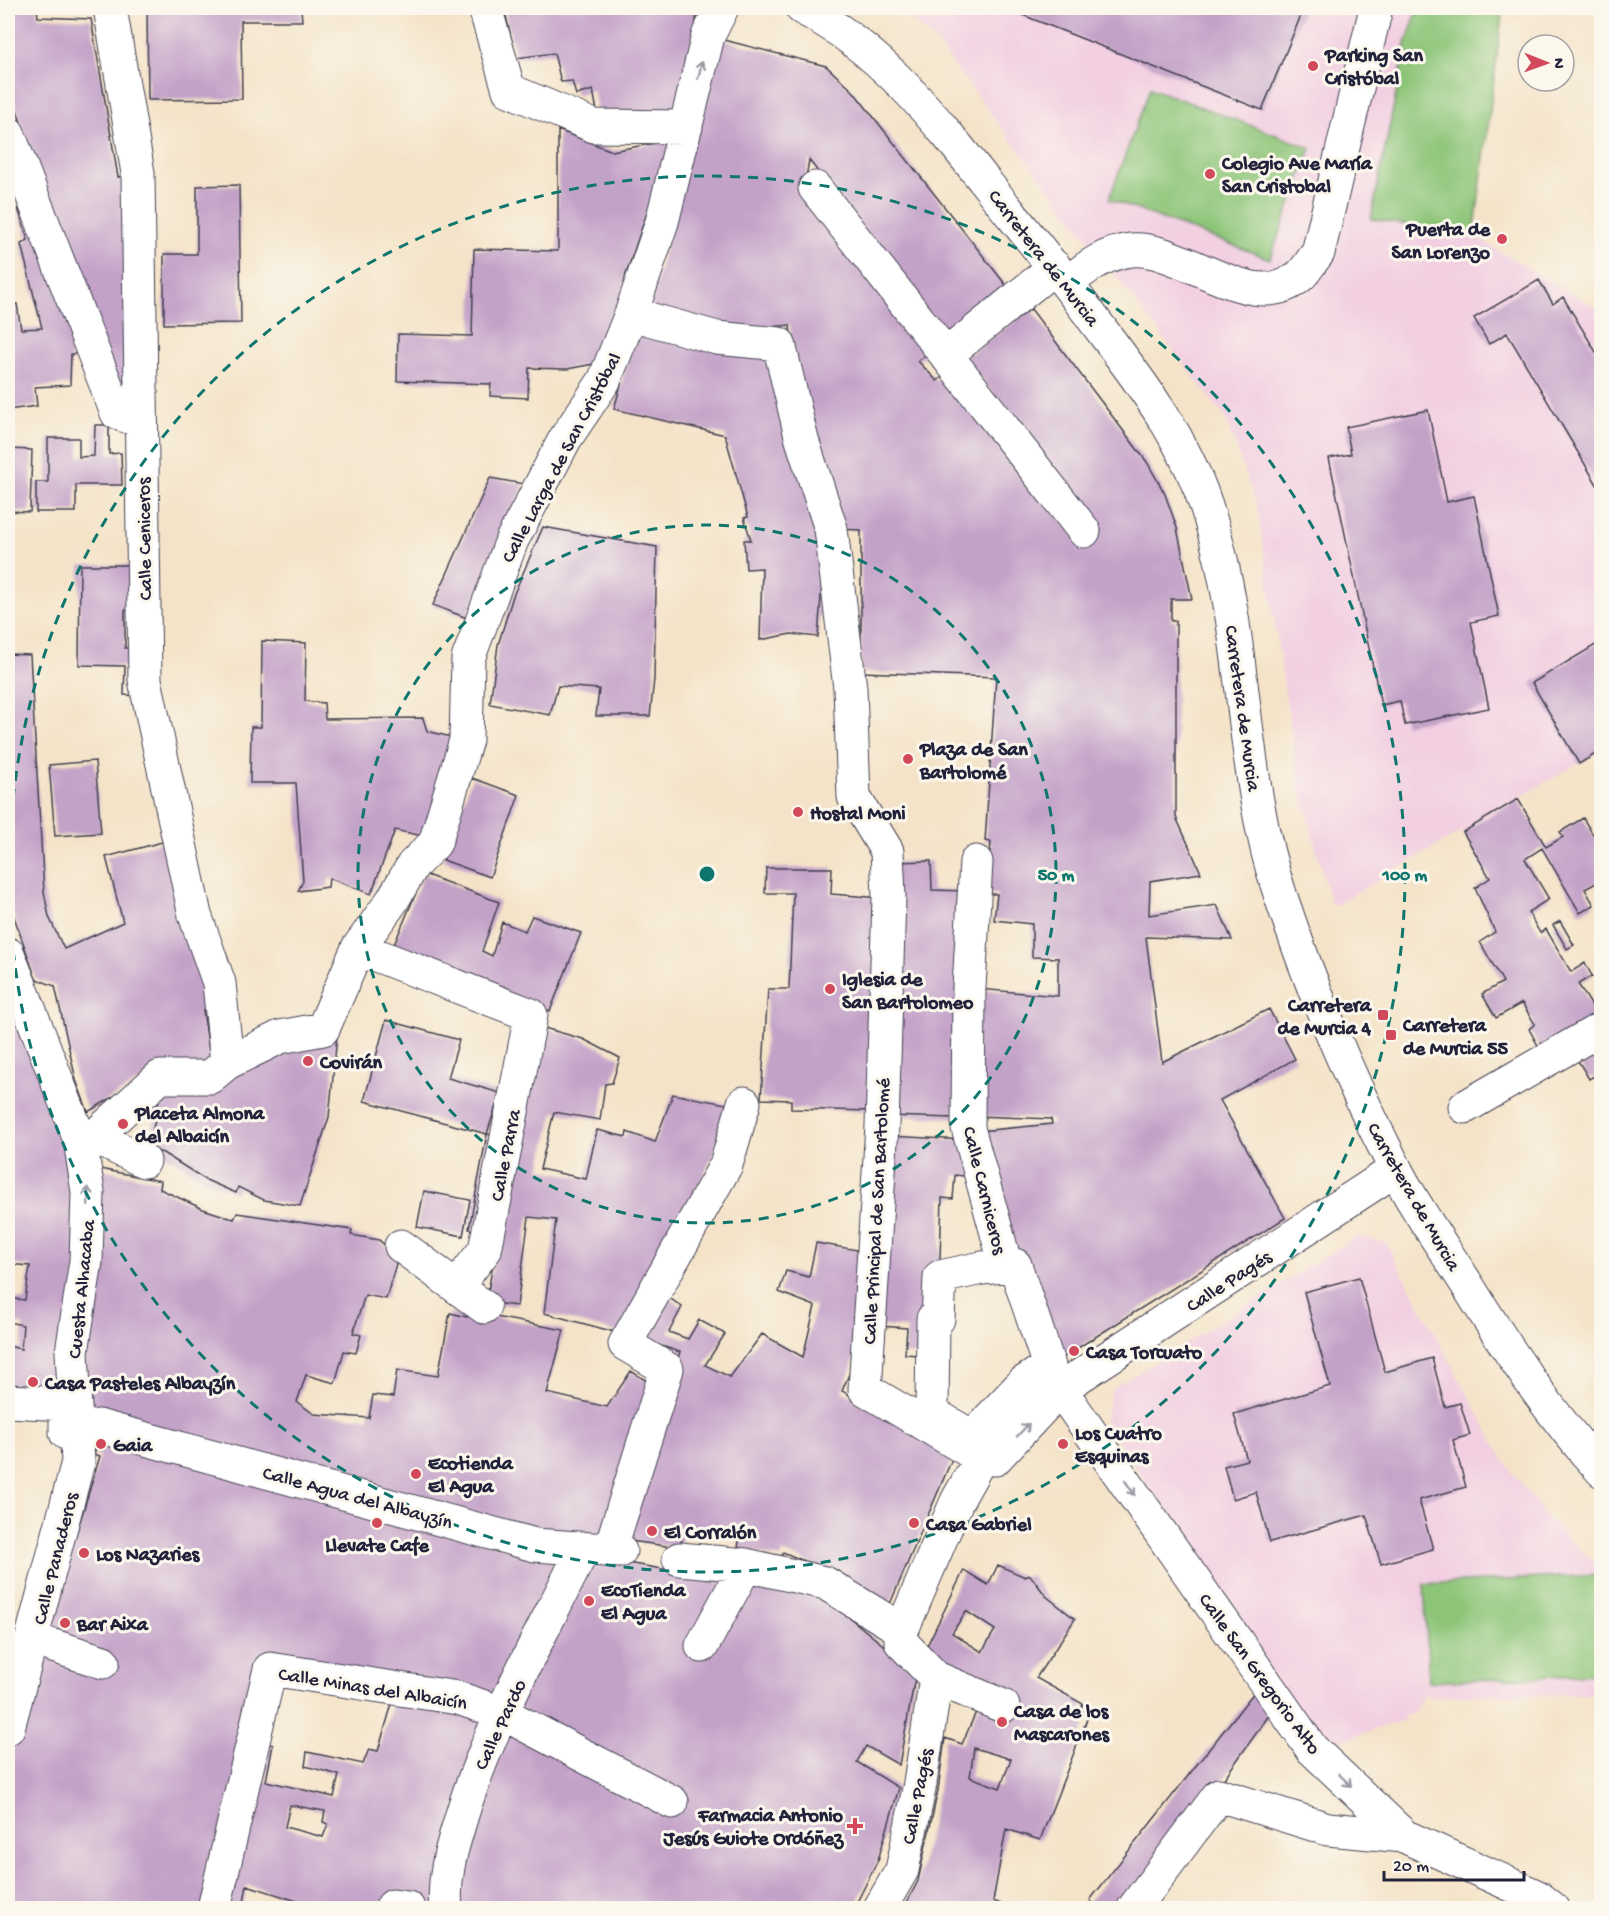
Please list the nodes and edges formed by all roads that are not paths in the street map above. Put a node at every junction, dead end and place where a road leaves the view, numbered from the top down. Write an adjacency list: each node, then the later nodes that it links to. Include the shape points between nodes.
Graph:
1 (110, 8): 12 (street, Calle Ceniceros, via 138,173)
2 (485, 8): 6 (street, via 509,90 594,126)
3 (722, 8): 6 (street, Calle Larga de San Cristóbal, one-way to 3, via 708,36)
4 (802, 8): 9 (street, Carretera de Murcia, via 860,45 928,112)
5 (1376, 8): 9 (street, via 1318,253 1300,276 1276,287 1251,289 1160,254 1132,250 1103,256)
6 (686, 126): 10 (street, Calle Larga de San Cristóbal, via 662,222)
7 (8, 134): 12 (street, via 117,413)
8 (814, 188): 11 (street)
9 (1051, 279): 11 (street); 23 (street, Carretera de Murcia, via 1161,410 1189,462 1210,516 1226,581 1263,831 1279,893 1321,1006)
10 (631, 314): 15 (street, Calle Larga de San Cristóbal, via 604,381 565,439 512,540 468,659 466,740 435,843 413,865); 32 (street, Calle Principal de San Bartolomé, via 717,338 778,344 802,440 831,529 850,688 854,797 887,851 882,1126 865,1389)
11 (946, 355): 13 (street)
12 (141, 421): 18 (street, Calle Ceniceros, via 145,680 195,915 219,983)
13 (1084, 531)
14 (976, 861): 25 (street, Calle Carniceros, via 969,988 968,1128)
15 (358, 948): 18 (street, Calle Larga de San Cristóbal, via 323,1029 280,1037); 26 (street, Calle Parra, via 531,1015 485,1250)
16 (8, 954): 21 (street, Cuesta Alhacaba)
17 (1602, 1028): 20 (street)
18 (227, 1063): 21 (street, Calle Larga de San Cristóbal, via 210,1077 160,1077)
19 (744, 1103): 34 (street, Calle Pardo, via 726,1165 625,1344 667,1369)
20 (1465, 1107)
21 (87, 1138): 22 (street); 31 (street, Cuesta Alhacaba, one-way to 21, via 72,1352 86,1261)
22 (144, 1161)
23 (1395, 1170): 28 (street, Calle Pagés); 33 (street, Carretera de Murcia, via 1504,1344 1562,1426)
24 (401, 1246): 26 (street)
25 (1006, 1266): 25 (street, via 940,1277 938,1319 933,1319 932,1413 972,1437 1023,1383 1049,1366 1015,1265)
26 (457, 1286): 27 (street)
27 (484, 1307)
28 (1060, 1389): 32 (street, via 1032,1387 979,1441); 47 (street, Calle San Gregorio Alto, one-way to 47, via 1312,1749)
29 (8, 1401): 31 (street, via 66,1404)
30 (8, 1414): 31 (street, Calle Agua del Albayzín)
31 (80, 1422): 34 (street, Calle Agua del Albayzín, via 535,1545); 39 (street, via 68,1458 26,1654); 45 (street, Calle Panaderos, via 78,1462)
32 (981, 1458): 37 (street, via 957,1501)
33 (1602, 1470)
34 (604, 1550): 44 (street, Calle Pardo)
35 (679, 1559): 36 (street)
36 (746, 1565): 37 (street, via 825,1583); 40 (street)
37 (902, 1630): 42 (street, via 902,1642)
38 (41, 1642): 41 (street)
39 (8, 1646)
40 (702, 1646)
41 (103, 1662)
42 (936, 1678): 43 (street); 53 (street, Calle Pagés, via 902,1870)
43 (1003, 1706)
44 (502, 1713): 46 (street); 48 (street, Calle Minas del Albaicín, via 458,1698 270,1669); 51 (street, Calle Pardo, via 468,1792 444,1892)
45 (8, 1728)
46 (672, 1802)
47 (1404, 1836): 54 (street, via 1328,1829 1219,1795); 55 (street, Calle San Gregorio Alto)
48 (214, 1908)
49 (392, 1908): 50 (street)
50 (408, 1908)
51 (446, 1908): 52 (street, via 450,1900)
52 (462, 1908)
53 (880, 1908)
54 (1134, 1908)
55 (1552, 1908)

